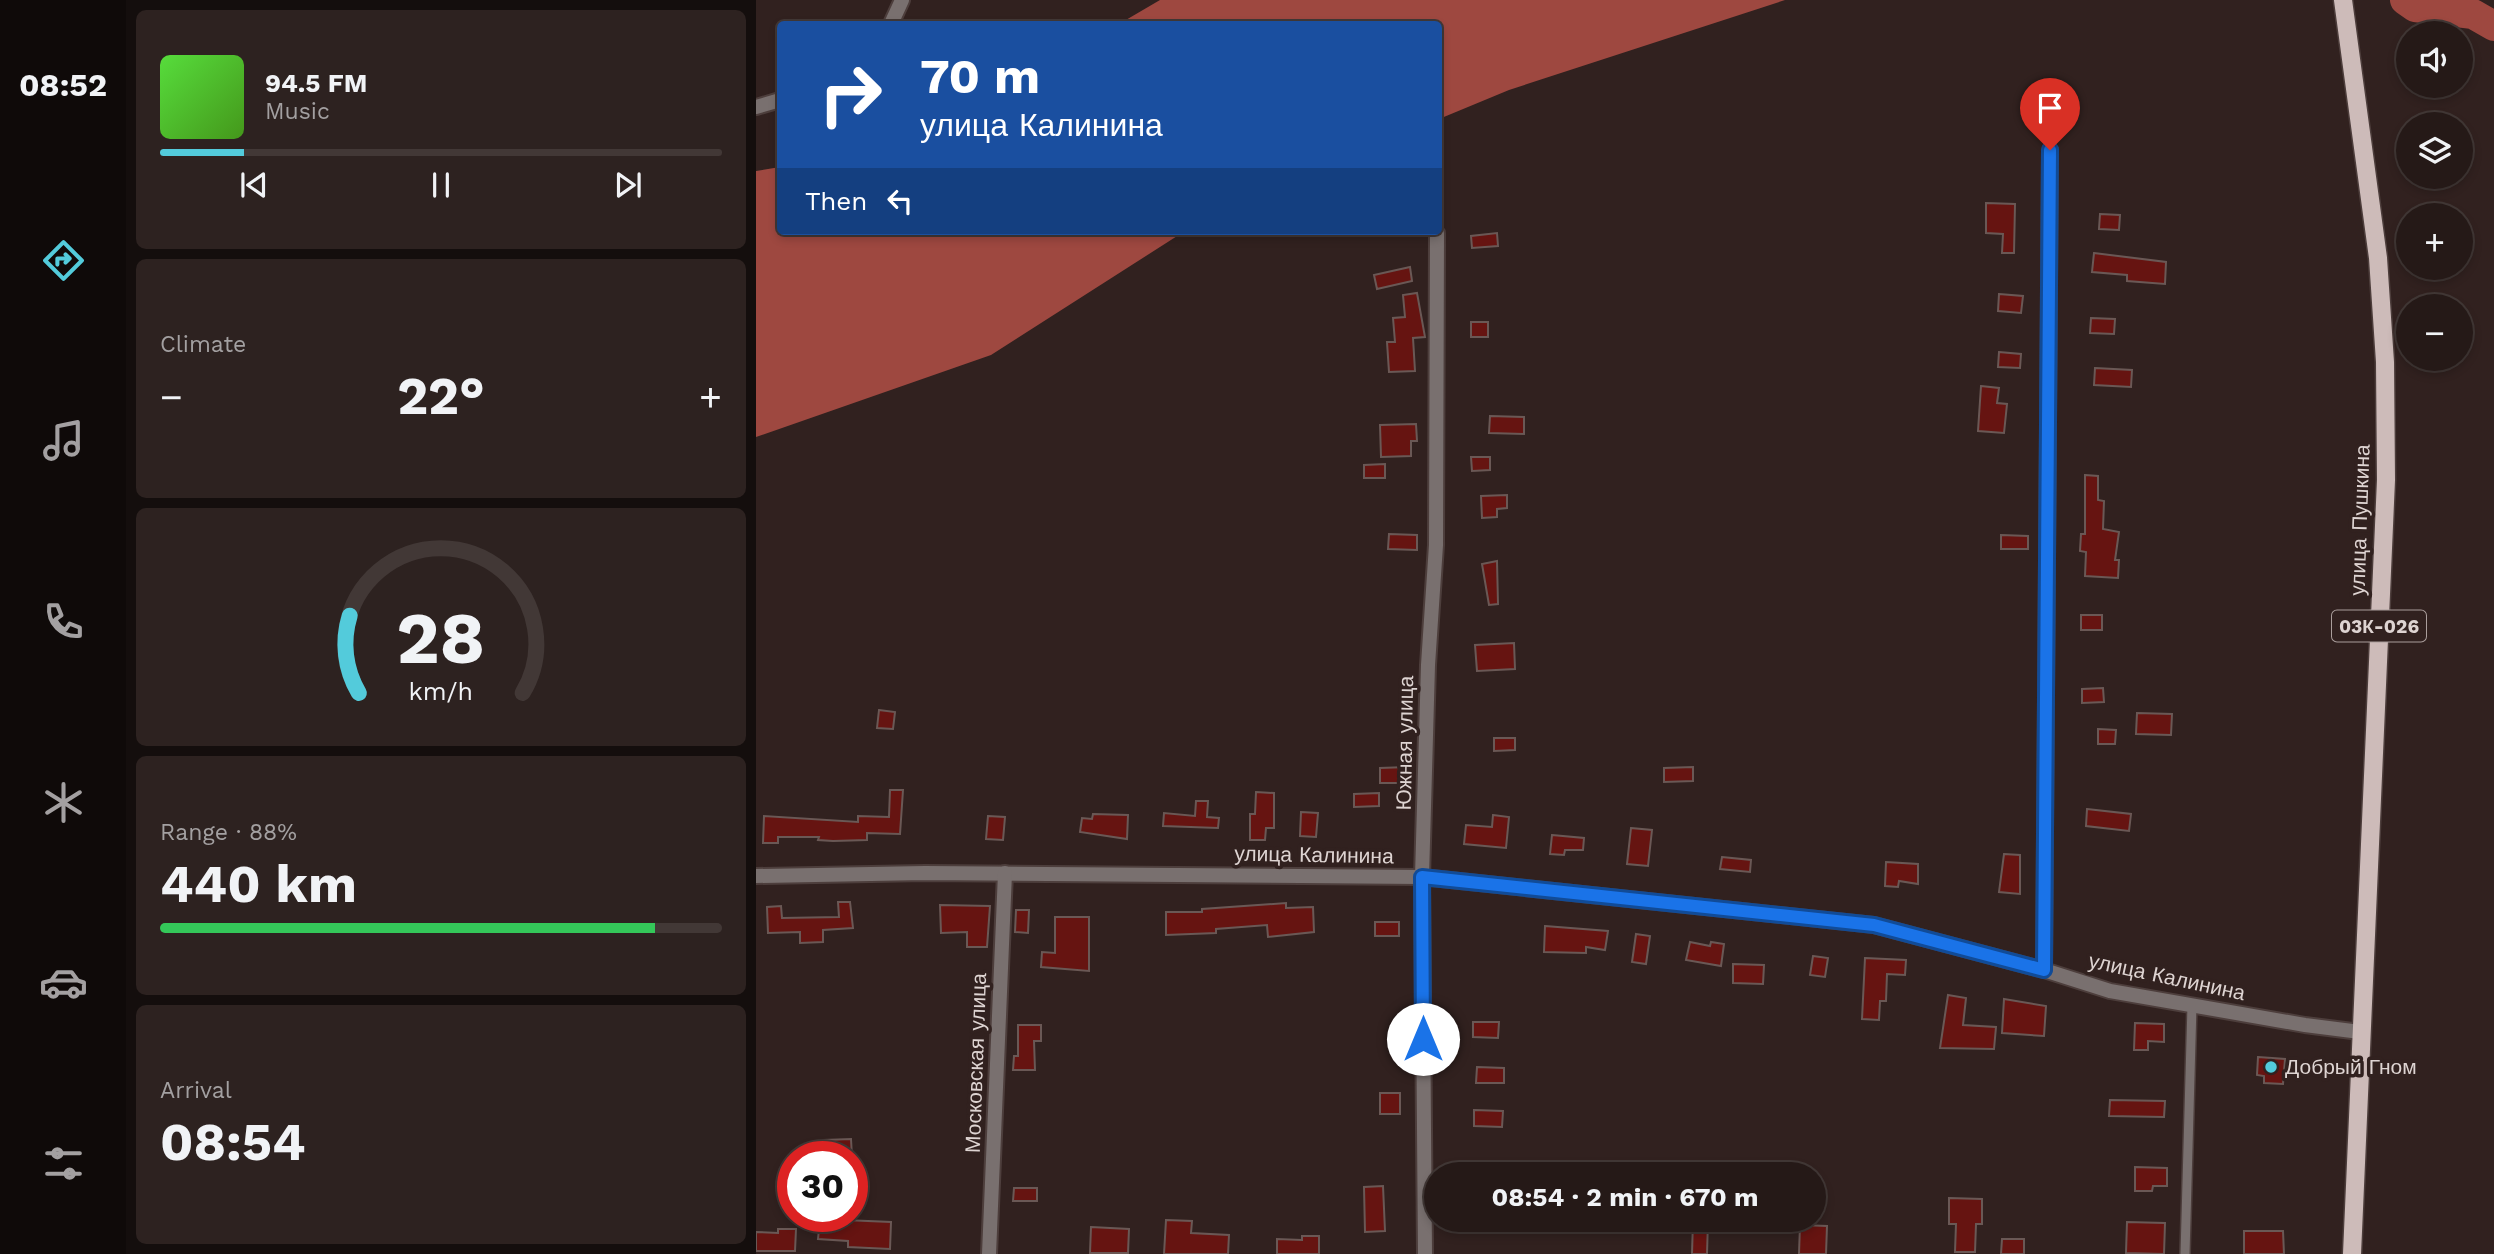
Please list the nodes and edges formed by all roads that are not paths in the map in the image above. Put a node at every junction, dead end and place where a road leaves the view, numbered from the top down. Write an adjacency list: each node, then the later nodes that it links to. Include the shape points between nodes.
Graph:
1 (902, 0): 3 (street)
2 (2343, 0): 13 (main road, улица Пушкина / 03К-026, via 2378,258 2385,362 2386,480)
3 (892, 21)
4 (777, 101): 5 (street)
5 (756, 107)
6 (2050, 150): 11 (street)
7 (1437, 235): 10 (street, Южная улица, via 1436,545)
8 (1005, 873): 9 (street, улица Калинина); 10 (street, улица Калинина); 14 (street, Московская улица)
9 (756, 876)
10 (1422, 877): 11 (street, улица Калинина, via 1874,925); 15 (street, Южная улица)
11 (2044, 970): 12 (street, улица Калинина, via 2109,991)
12 (2192, 1005): 13 (street, улица Калинина); 16 (lane)
13 (2360, 1032): 17 (main road, улица Пушкина / 03К-026)
14 (989, 1254)
15 (1425, 1254)
16 (2185, 1254)
17 (2352, 1254)

